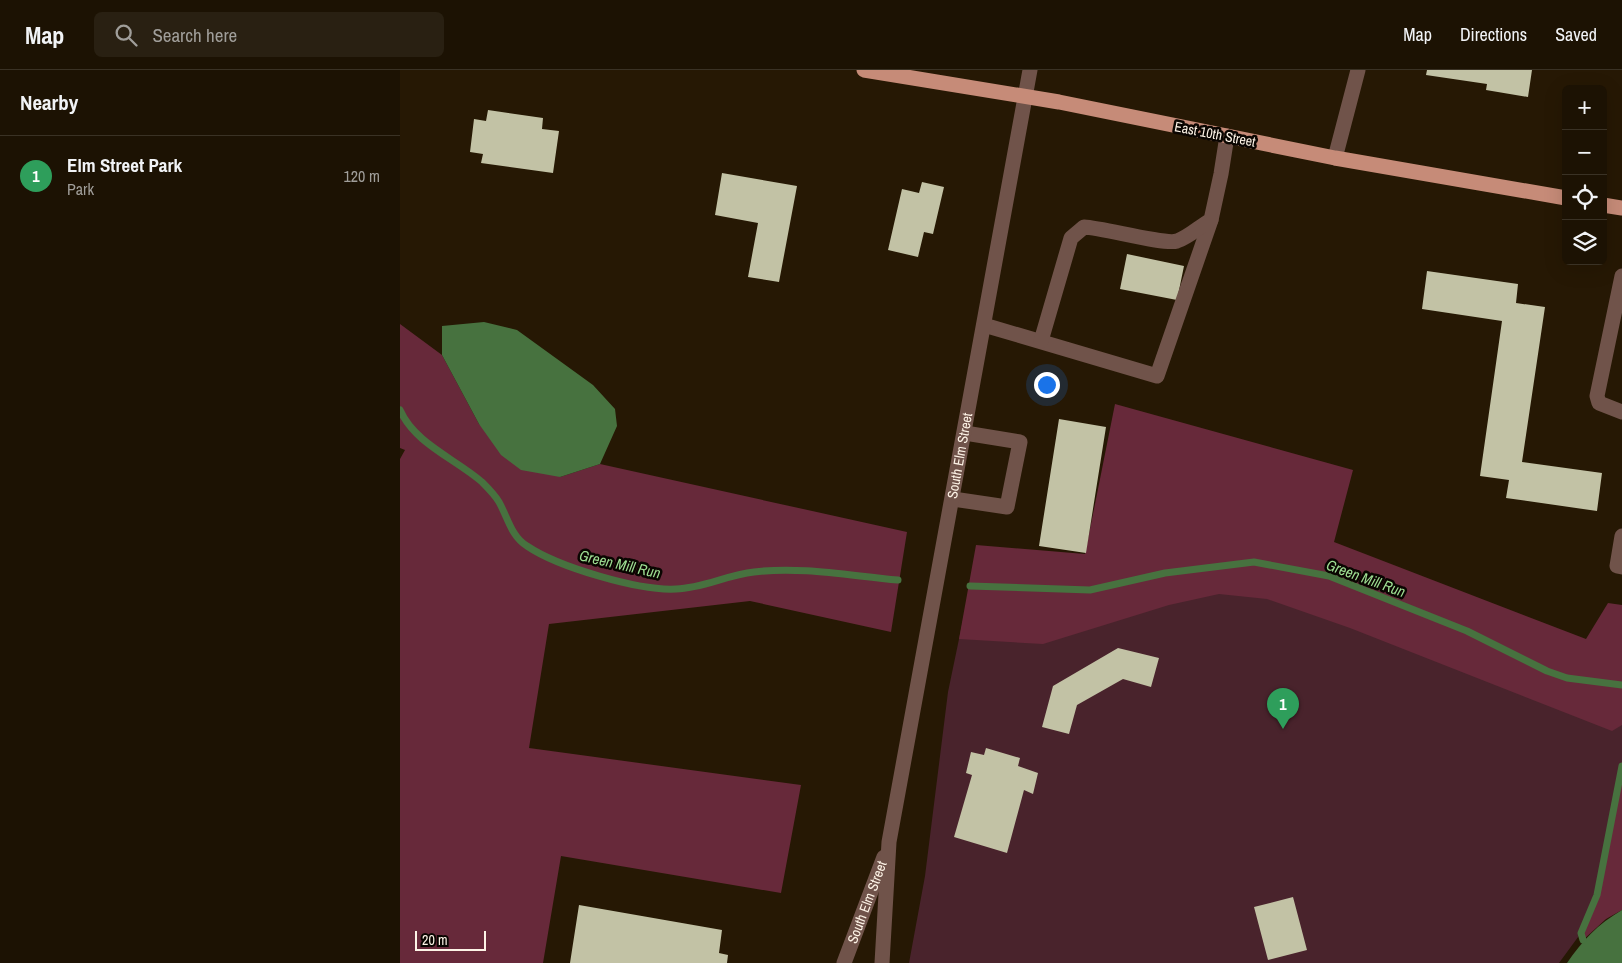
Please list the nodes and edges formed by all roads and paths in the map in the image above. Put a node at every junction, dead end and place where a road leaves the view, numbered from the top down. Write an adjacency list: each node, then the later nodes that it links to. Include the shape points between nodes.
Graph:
1 (864, 70): 4 (main road, East 10th Street)
2 (1030, 70): 4 (street, South Elm Street)
3 (1358, 70): 6 (street)
4 (1025, 96): 5 (main road, East 10th Street); 12 (street, South Elm Street)
5 (1227, 136): 6 (main road, East 10th Street); 10 (street)
6 (1335, 158): 7 (main road, East 10th Street)
7 (1562, 197)
8 (1607, 206): 9 (main road)
9 (1622, 208)
10 (1211, 220): 13 (street, via 1176,242 1084,227 1071,238); 13 (street, via 1157,376)
11 (1622, 276): 14 (street, via 1597,396 1599,403)
12 (984, 325): 13 (street); 15 (street, South Elm Street)
13 (1041, 342)
14 (1622, 412)
15 (965, 433): 16 (street, South Elm Street); 16 (street, via 1020,442 1008,507)
16 (953, 499): 19 (street, South Elm Street)
17 (1622, 536): 18 (street, via 1617,566)
18 (1622, 567)
19 (890, 842): 20 (street, South Elm Street); 21 (street, South Elm Street)
20 (844, 963)
21 (882, 963)

